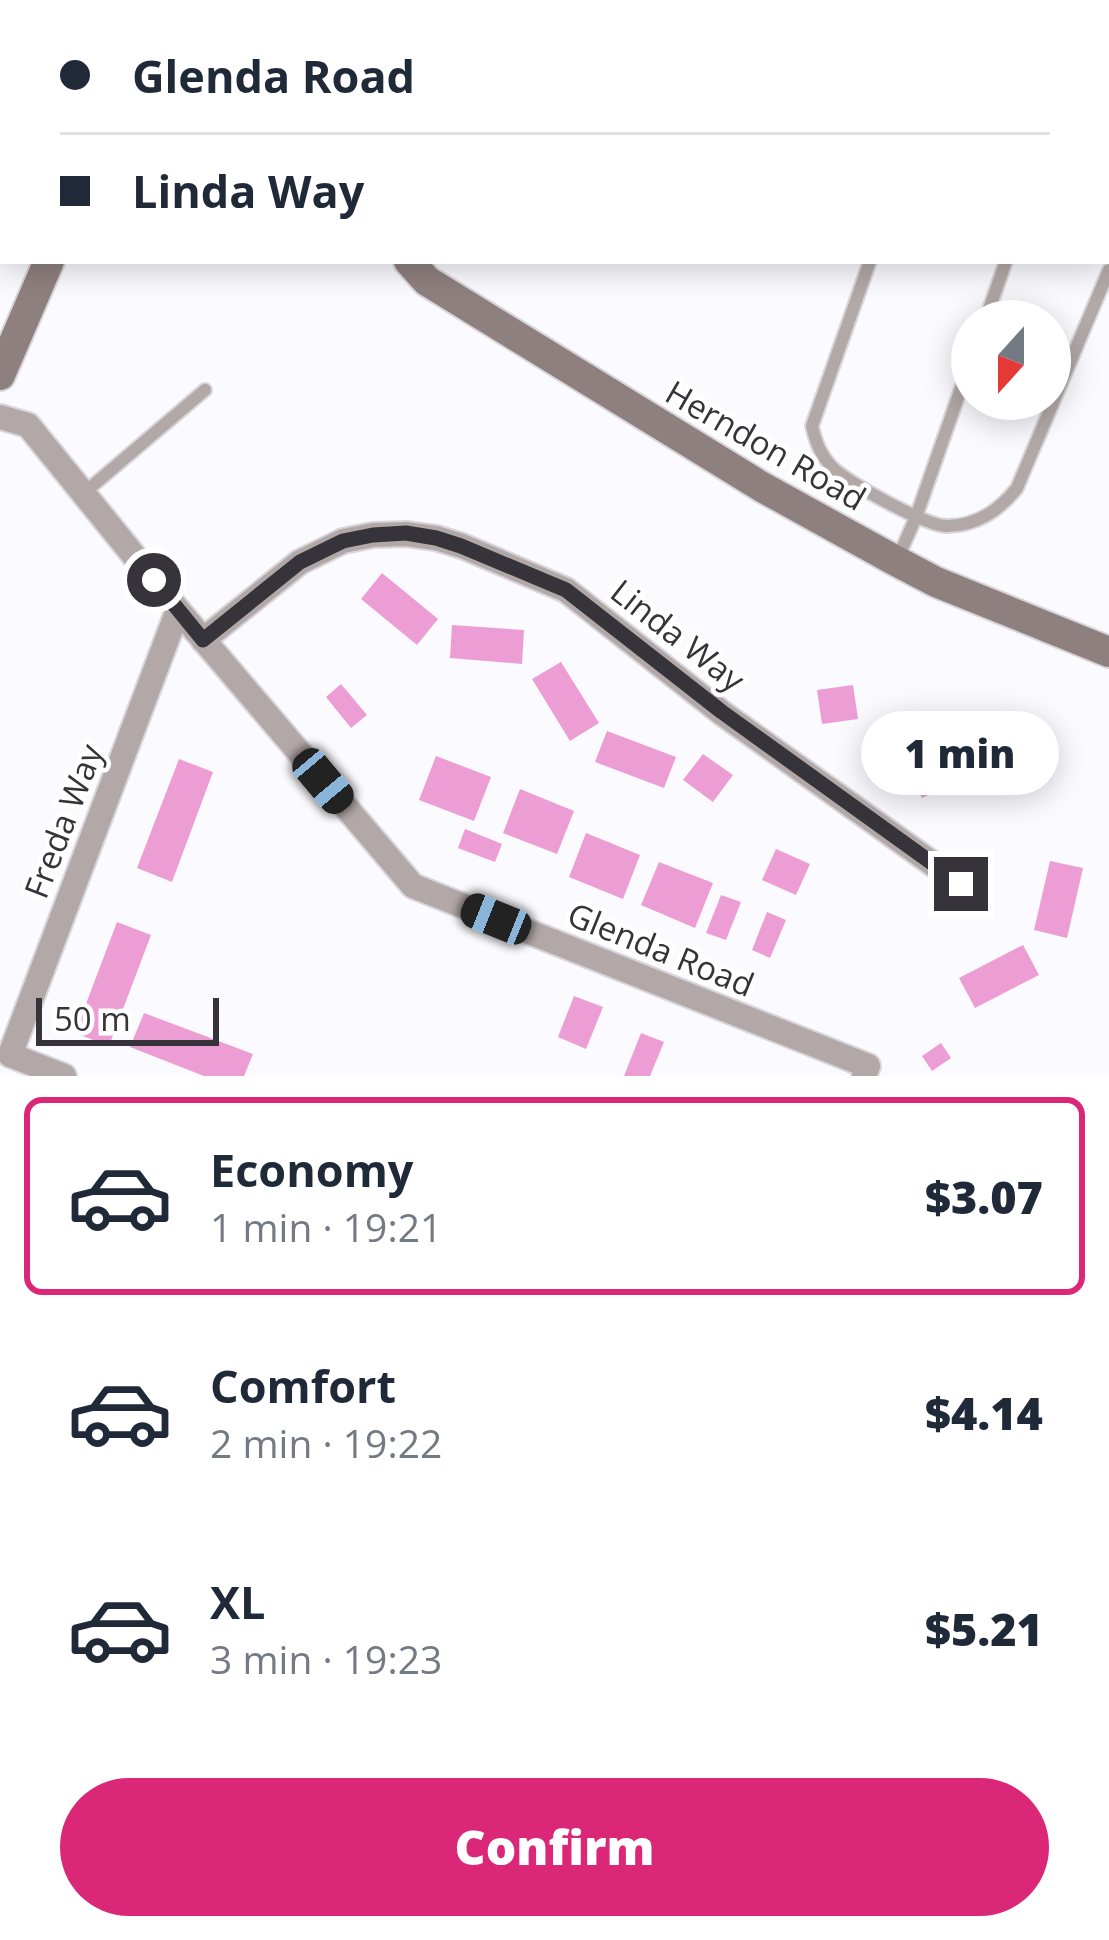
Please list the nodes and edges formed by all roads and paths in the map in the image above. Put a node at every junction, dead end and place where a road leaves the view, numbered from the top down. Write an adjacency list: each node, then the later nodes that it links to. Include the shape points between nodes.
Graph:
1 (48, 264): 7 (street)
2 (412, 264): 13 (street, Herndon Road, via 427,281 761,487)
3 (869, 264): 12 (lane, via 812,426 836,471)
4 (1005, 264): 6 (lane)
5 (1109, 270): 12 (lane, via 1004,505 961,525)
6 (992, 300)
7 (0, 375)
8 (206, 390): 11 (lane)
9 (0, 417): 11 (street, Glenda Road, via 28,425)
10 (951, 417): 12 (lane)
11 (84, 493): 14 (street, Glenda Road)
12 (916, 517): 13 (lane)
13 (896, 561): 16 (street, Herndon Road)
14 (178, 610): 15 (street, Glenda Road); 19 (street, Freda Way, via 10,1055)
15 (203, 640): 17 (street, Linda Way, via 300,562 343,541 406,533 461,546 566,590); 18 (street, Glenda Road, via 413,886)
16 (1109, 652)
17 (961, 884)
18 (866, 1071)
19 (64, 1076)

